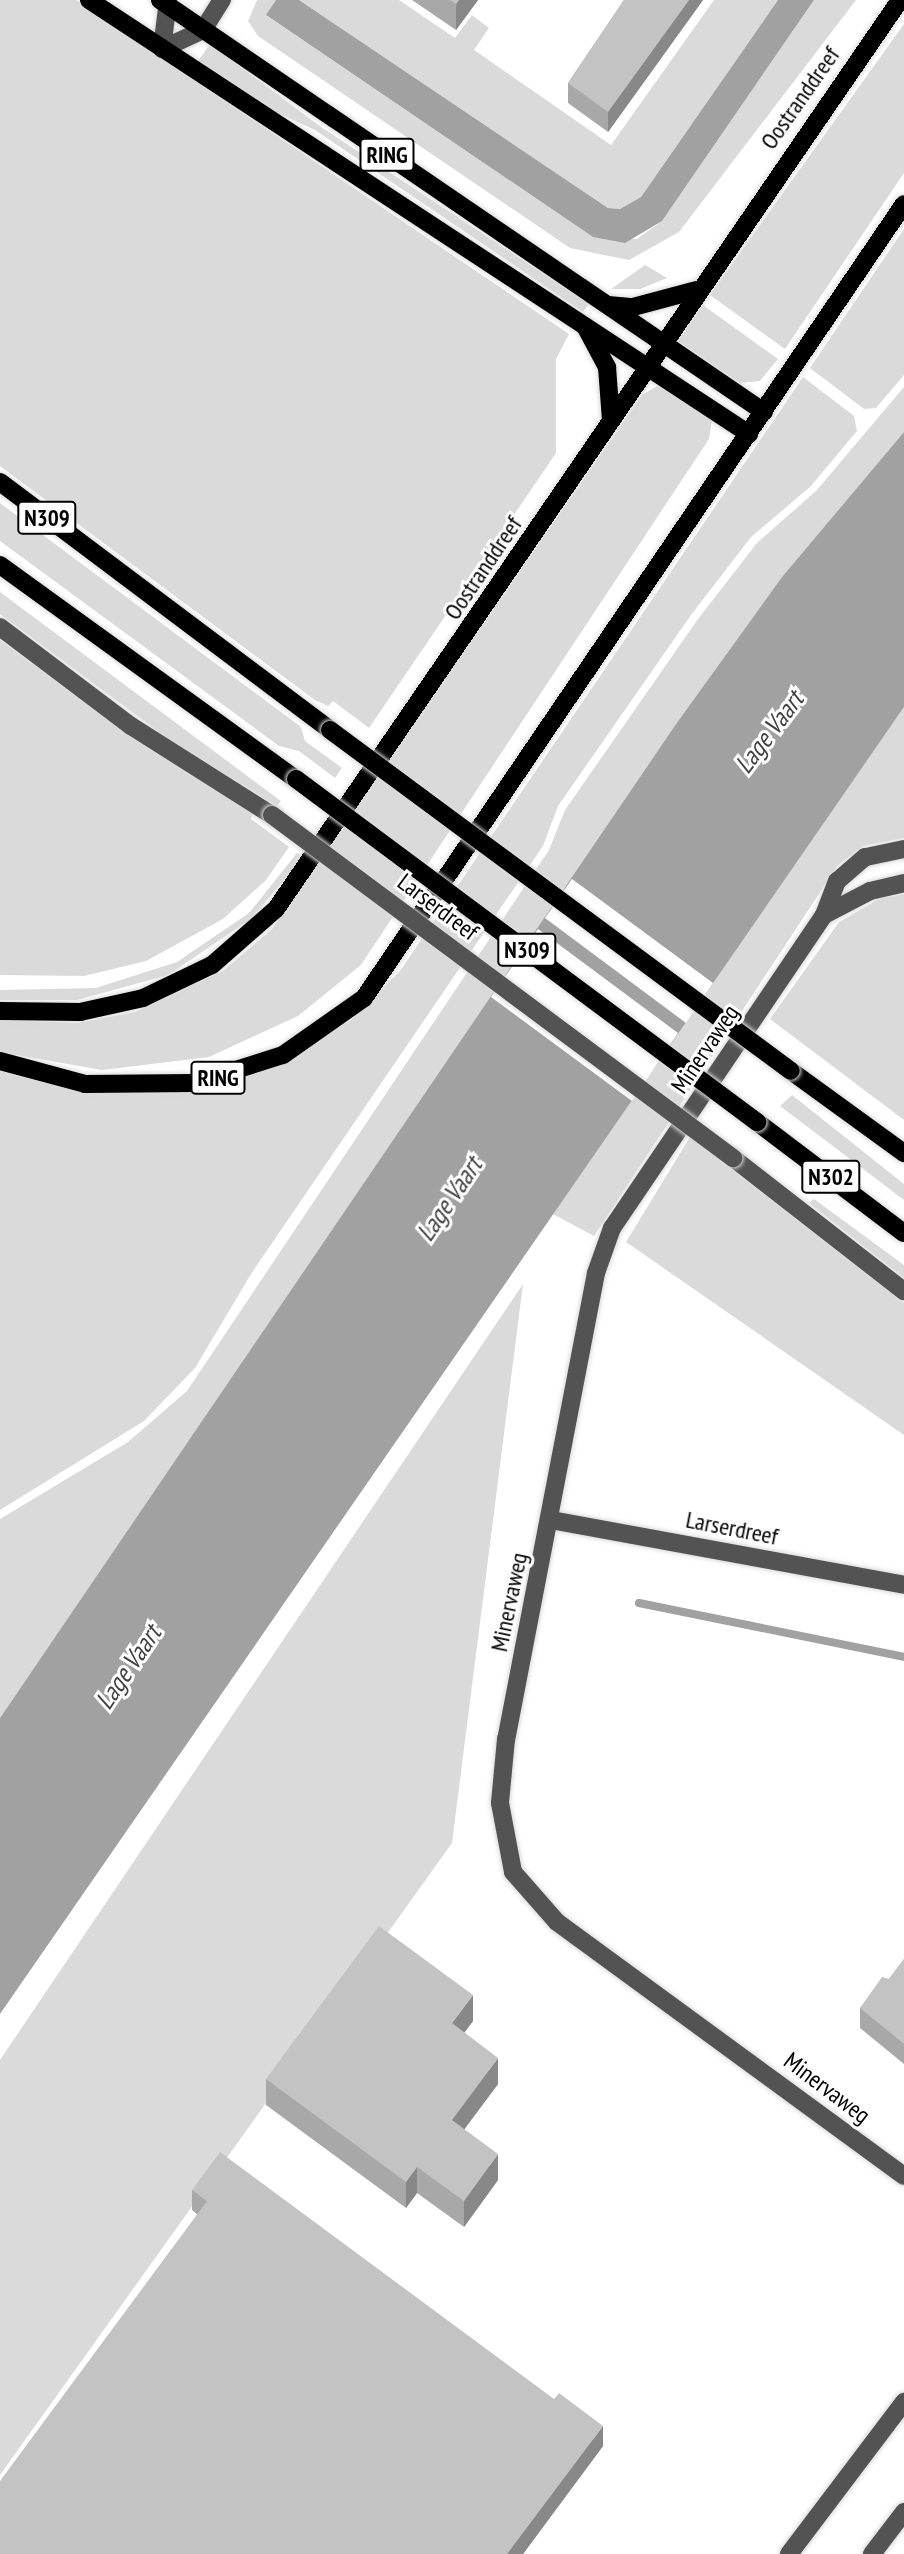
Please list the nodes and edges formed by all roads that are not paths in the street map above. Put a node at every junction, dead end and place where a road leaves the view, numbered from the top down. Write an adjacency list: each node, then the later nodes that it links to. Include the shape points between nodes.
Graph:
1 (89, 0): 6 (main road, RING)
2 (222, 0): 5 (street)
3 (900, 0): 8 (main road, Oostranddreef)
4 (165, 1): 5 (main road, RING); 6 (street)
5 (203, 30): 6 (street); 9 (main road, RING)
6 (162, 49): 10 (main road, RING)
7 (904, 204): 13 (main road, RING)
8 (697, 290): 9 (main road, via 633,307); 11 (main road, Oostranddreef)
9 (608, 305): 11 (main road, RING)
10 (583, 323): 12 (main road, RING); 14 (main road, RING, via 607,367)
11 (665, 345): 12 (main road, Oostranddreef); 13 (main road, RING)
12 (651, 366): 14 (main road, Oostranddreef); 15 (main road, RING)
13 (764, 412): 15 (main road, RING)
14 (611, 420): 22 (main road, Oostranddreef, via 299,882 247,938 212,965 143,998 80,1012)
15 (749, 434): 23 (main road, RING, via 397,956 351,1010 271,1061 195,1083 85,1084)
16 (0, 482): 24 (main road, N309, bridge)
17 (0, 565): 25 (main road, Larserdreef / N309, bridge)
18 (0, 627): 28 (street, Larserdreef, bridge, via 131,726 272,814)
19 (904, 849): 21 (street, Minervaweg, via 855,863 837,881)
20 (904, 883): 21 (street, Minervaweg, via 870,891)
21 (824, 915): 29 (street, Minervaweg, via 612,1228 596,1273)
22 (0, 1011)
23 (0, 1061)
24 (791, 1071): 26 (main road, N302)
25 (757, 1122): 27 (main road, N302)
26 (904, 1153)
27 (904, 1233)
28 (904, 1291)
29 (551, 1520): 30 (street, Larserdreef); 31 (street, Minervaweg, via 506,1739 500,1804 513,1871 558,1922)
30 (904, 1585)
31 (904, 2176)
32 (904, 2402): 34 (street)
33 (904, 2512): 35 (street)
34 (789, 2554)
35 (873, 2554)

